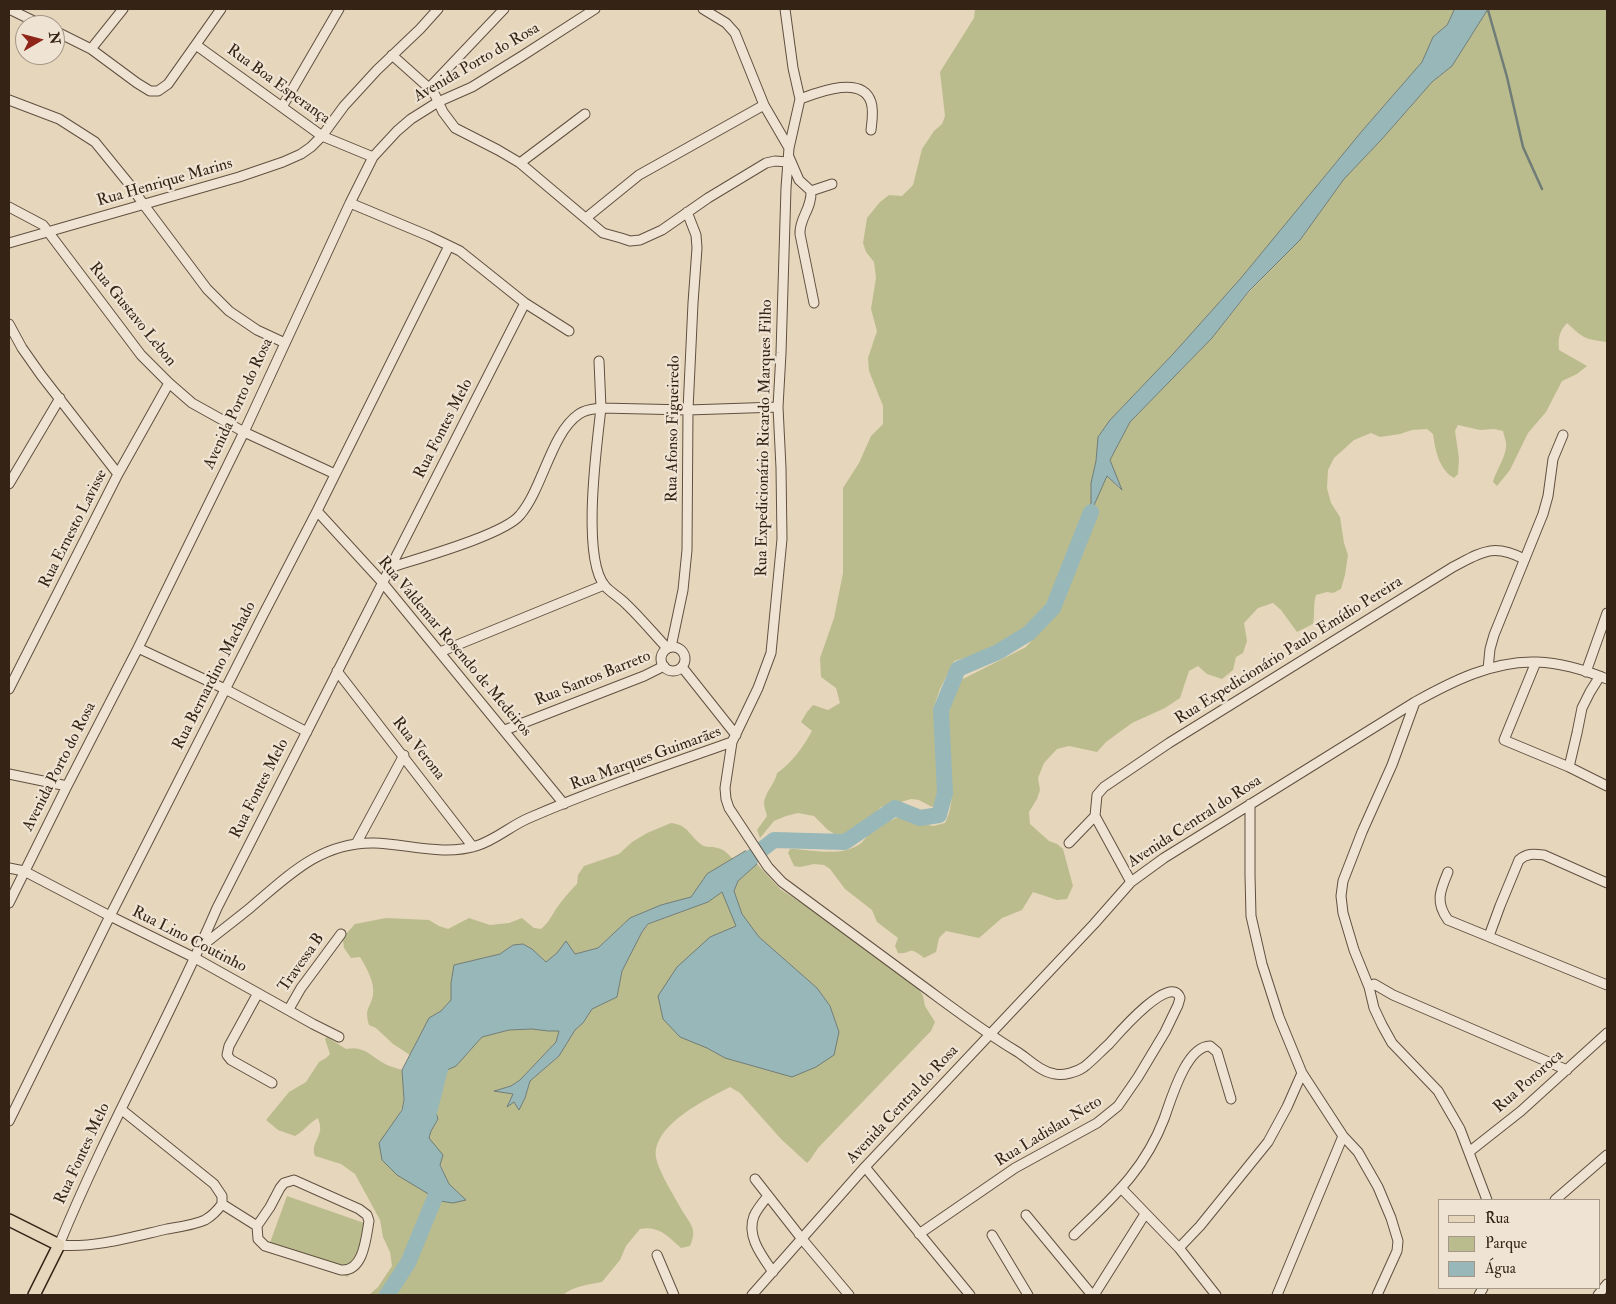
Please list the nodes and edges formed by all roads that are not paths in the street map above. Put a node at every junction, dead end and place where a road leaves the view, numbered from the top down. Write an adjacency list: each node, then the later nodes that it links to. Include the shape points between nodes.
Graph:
1 (9, 9): 10 (street)
2 (122, 9): 13 (street)
3 (221, 9): 12 (street)
4 (339, 9): 20 (street)
5 (438, 9): 14 (street, Rua Henrique Marins)
6 (504, 9): 15 (street)
7 (595, 9): 18 (street, Avenida Porto do Rosa, via 472,86)
8 (702, 9): 19 (street, via 726,23 735,33)
9 (785, 9): 16 (street, Rua Expedicionário Ricardo Marques Filho)
10 (21, 15)
11 (65, 36): 13 (street)
12 (196, 45): 13 (street, via 168,84 158,91 150,91 137,83); 20 (street, Rua Boa Esperança)
13 (91, 49)
14 (392, 55): 15 (street); 23 (street, Rua Henrique Marins, via 344,106)
15 (429, 88): 18 (street)
16 (800, 99): 22 (street, via 845,87 858,88 871,102); 24 (street, Rua Expedicionário Ricardo Marques Filho)
17 (9, 100): 30 (street, via 59,119 95,142)
18 (438, 102): 25 (street, Avenida Porto do Rosa, via 411,119); 26 (street, via 455,128)
19 (764, 105): 24 (street); 33 (street, via 639,175)
20 (282, 107): 23 (street, Rua Boa Esperança)
21 (585, 114): 26 (street)
22 (871, 130)
23 (322, 136): 25 (street, Rua Boa Esperança); 30 (street, Rua Henrique Marins, via 301,154 283,162)
24 (788, 155): 28 (street, via 798,180); 32 (street, via 766,163); 45 (street, Rua Expedicionário Ricardo Marques Filho)
25 (373, 157): 29 (street, Avenida Porto do Rosa)
26 (520, 163): 33 (street)
27 (832, 184): 28 (street)
28 (811, 191): 38 (street, via 811,201 799,226)
29 (350, 203): 36 (street); 41 (street, Avenida Porto do Rosa)
30 (144, 204): 34 (street, Rua Henrique Marins); 41 (street, via 207,289 229,312)
31 (9, 207): 34 (street, Rua Gustavo Lebon, via 43,225)
32 (687, 212): 33 (street, via 662,230 630,241 602,233); 47 (street, Rua Afonso Figueiredo, via 696,235 697,248)
33 (586, 218)
34 (48, 232): 35 (street, Rua Henrique Marins); 43 (street, Rua Gustavo Lebon, via 141,355)
35 (9, 243)
36 (449, 246): 37 (street, via 460,251); 51 (street, Rua Bernardino Machado)
37 (525, 303): 40 (street); 55 (street, Rua Fontes Melo)
38 (814, 304)
39 (9, 324): 44 (street, via 22,348)
40 (568, 331)
41 (285, 343): 48 (street, Avenida Porto do Rosa)
42 (599, 360): 46 (street)
43 (169, 383): 48 (street, Rua Gustavo Lebon, via 192,404); 50 (street, Rua Ernesto Lavisse)
44 (60, 398): 50 (street); 52 (street)
45 (778, 407): 47 (street); 74 (street, Rua Expedicionário Ricardo Marques Filho, via 782,539 770,653)
46 (601, 408): 47 (street); 55 (street, via 581,412 570,421 532,497 515,520 480,537); 57 (street, via 592,524 599,576)
47 (688, 410): 59 (street, Rua Afonso Figueiredo, via 687,550 683,590)
48 (244, 432): 51 (street, Rua Gustavo Lebon); 60 (street, Avenida Porto do Rosa)
49 (1564, 435): 54 (street, via 1553,459 1543,514)
50 (118, 474): 69 (street, Rua Ernesto Lavisse)
51 (335, 474): 53 (street, Rua Bernardino Machado)
52 (9, 484)
53 (317, 511): 56 (street, Rua Valdemar Rosendo de Medeiros); 70 (street, Rua Bernardino Machado)
54 (1524, 559): 65 (street, via 1494,636); 82 (street, Rua Expedicionário Paulo Emídio Pereira, via 1511,552 1482,552 1423,585 1104,787 1096,795)
55 (389, 568): 56 (street, Rua Fontes Melo)
56 (382, 582): 61 (street, Rua Valdemar Rosendo de Medeiros); 66 (street, Rua Fontes Melo)
57 (604, 585): 59 (street); 61 (street)
58 (1607, 613): 67 (street)
59 (669, 647): 63 (street, via 661,656); 64 (street, via 682,650 685,662)
60 (138, 648): 70 (street); 78 (street, Avenida Porto do Rosa)
61 (440, 652): 72 (street, Rua Valdemar Rosendo de Medeiros)
62 (1536, 662): 65 (street, Avenida Central do Rosa); 67 (street, Avenida Central do Rosa); 76 (street, via 1504,740)
63 (664, 666): 64 (street, via 673,671); 72 (street, Rua Santos Barreto)
64 (682, 667): 74 (street)
65 (1488, 669): 71 (street, Avenida Central do Rosa)
66 (337, 670): 73 (street, Rua Fontes Melo); 75 (street, Rua Verona)
67 (1586, 672): 68 (street, Avenida Central do Rosa)
68 (1604, 678): 76 (street, via 1590,692 1582,708)
69 (9, 689)
70 (225, 689): 73 (street); 92 (street, Rua Bernardino Machado)
71 (1415, 702): 81 (street, Avenida Central do Rosa); 111 (street, via 1343,881 1343,913 1382,1025 1392,1043 1438,1091)
72 (505, 730): 80 (street, Rua Valdemar Rosendo de Medeiros)
73 (307, 732): 95 (street, Rua Fontes Melo)
74 (734, 739): 80 (street, Rua Marques Guimarães); 102 (street, Rua Marques Guimarães, via 726,799 772,873)
75 (404, 755): 84 (street); 85 (street, Rua Verona)
76 (1569, 767): 79 (street)
77 (9, 774): 78 (street)
78 (67, 786): 87 (street, Avenida Porto do Rosa)
79 (1607, 786)
80 (564, 804): 85 (street, Rua Marques Guimarães, via 528,818)
81 (1250, 804): 89 (street, Avenida Central do Rosa); 105 (street, via 1251,916 1278,1017)
82 (1095, 816): 83 (street); 89 (street)
83 (1069, 843)
84 (356, 844): 85 (street, Rua Marques Guimarães, via 451,849); 95 (street, Rua Marques Guimarães, via 326,852 303,863)
85 (474, 847)
86 (9, 868): 87 (street, Rua Lino Coutinho)
87 (24, 871): 91 (street, Avenida Porto do Rosa); 92 (street, Rua Lino Coutinho)
88 (1448, 872): 94 (street, via 1439,898 1443,914 1448,920)
89 (1131, 882): 102 (street, Avenida Central do Rosa)
90 (1607, 883): 94 (street, via 1544,855 1525,855 1520,860)
91 (9, 903)
92 (110, 916): 96 (street, Rua Lino Coutinho); 109 (street, Rua Bernardino Machado)
93 (341, 934): 100 (street, Travessa B)
94 (1489, 936): 98 (street)
95 (200, 947): 96 (street, Rua Fontes Melo)
96 (194, 958): 99 (street, Rua Lino Coutinho); 108 (street, Rua Fontes Melo)
97 (1374, 984): 104 (street)
98 (1607, 985)
99 (258, 993): 100 (street, Rua Lino Coutinho); 106 (street, via 227,1055)
100 (289, 1009): 103 (street, Rua Lino Coutinho)
101 (1607, 1033): 104 (street, Rua Pororoca)
102 (989, 1035): 113 (street, Avenida Central do Rosa); 124 (street, Rua Ladislau Neto, via 1044,1070 1063,1074 1083,1067 1143,1008 1163,994 1174,991 1180,998 1147,1062 1118,1106 1097,1123 1015,1168)
103 (339, 1037)
104 (1567, 1070): 111 (street, Rua Pororoca)
105 (1302, 1073): 110 (street); 129 (street, via 1268,1142)
106 (272, 1083)
107 (1231, 1099): 115 (street, via 1217,1052 1210,1046 1199,1049 1174,1090 1155,1139)
108 (122, 1110): 119 (street, via 214,1184 222,1196); 128 (street, Rua Fontes Melo)
109 (9, 1121)
110 (1343, 1136): 141 (street); 142 (street, via 1358,1152 1378,1187 1398,1241)
111 (1470, 1152): 117 (street)
112 (1607, 1154): 118 (street)
113 (865, 1167): 124 (street); 127 (street, Avenida Central do Rosa)
114 (754, 1179): 116 (street)
115 (1122, 1189): 121 (street); 126 (street)
116 (768, 1196): 127 (street); 131 (street, via 754,1217 752,1234)
117 (1487, 1199)
118 (1557, 1199)
119 (222, 1204): 123 (street); 128 (street, via 215,1213 191,1224 76,1247)
120 (1026, 1214): 139 (street)
121 (1145, 1214): 129 (street); 139 (street)
122 (9, 1220): 128 (main road)
123 (257, 1226): 123 (street, via 284,1183 294,1180 359,1209 370,1221 362,1254 348,1271 265,1246 258,1239)
124 (919, 1234): 137 (street)
125 (992, 1235): 138 (street)
126 (1074, 1235)
127 (802, 1240): 131 (street, Avenida Central do Rosa); 136 (street)
128 (59, 1245): 133 (main road, Rua Fontes Melo)
129 (1180, 1248): 140 (street)
130 (656, 1255): 134 (street)
131 (772, 1272): 135 (street, Avenida Central do Rosa)
132 (1607, 1284): 143 (street)
133 (34, 1295)
134 (674, 1295)
135 (752, 1295)
136 (849, 1295)
137 (970, 1295)
138 (1028, 1295)
139 (1091, 1295)
140 (1216, 1295)
141 (1276, 1295)
142 (1377, 1295)
143 (1598, 1295)

